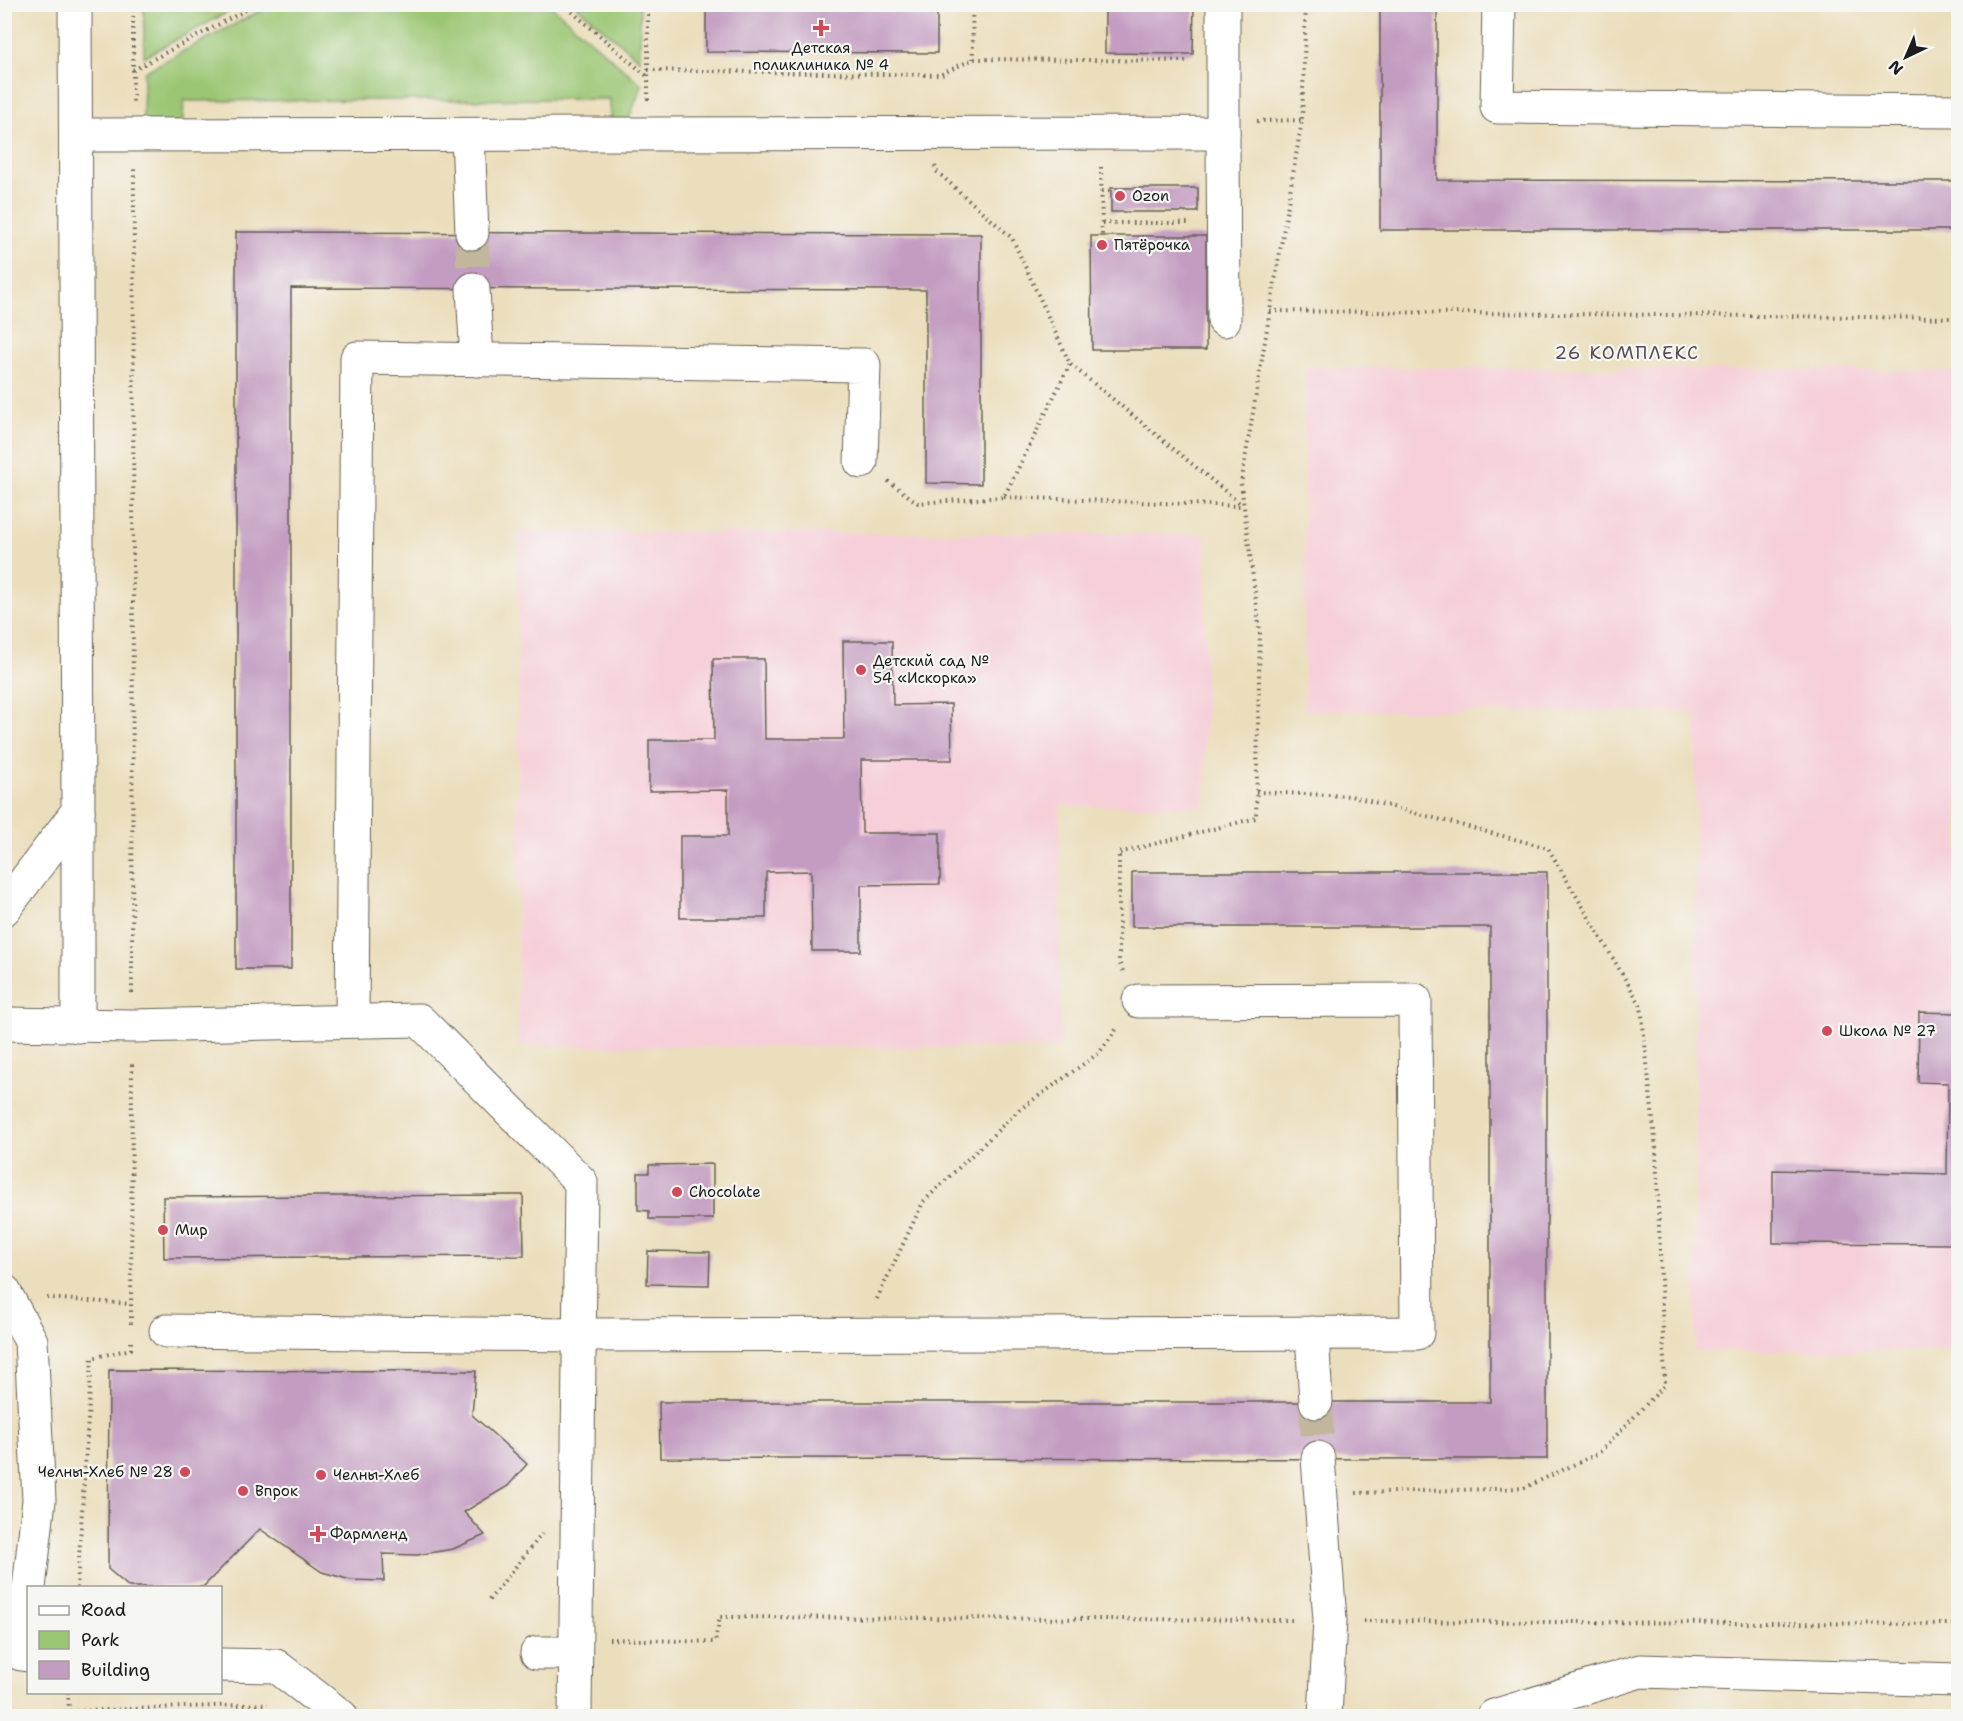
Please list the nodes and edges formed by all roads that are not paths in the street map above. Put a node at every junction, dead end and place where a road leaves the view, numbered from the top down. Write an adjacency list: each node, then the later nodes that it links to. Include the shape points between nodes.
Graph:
1 (75, 4): 6 (street)
2 (1223, 4): 5 (street)
3 (1498, 4): 4 (street, via 1497,106)
4 (1959, 111)
5 (1223, 127): 7 (street, via 1101,133); 10 (street)
6 (76, 135): 7 (street); 13 (street)
7 (468, 135): 8 (street)
8 (472, 233)
9 (473, 289): 11 (street)
10 (1224, 320)
11 (477, 360): 12 (street, via 864,365); 16 (street, via 357,358)
12 (861, 462)
13 (78, 811): 14 (street); 18 (street)
14 (4, 909)
15 (1139, 1001): 21 (street, via 1415,1000 1417,1333)
16 (352, 1020): 18 (street); 22 (street, via 419,1020 581,1182)
17 (4, 1024): 18 (street)
18 (78, 1026)
19 (6, 1293): 25 (street, via 31,1341 39,1500)
20 (166, 1331): 22 (street)
21 (1312, 1333): 22 (street); 23 (street)
22 (580, 1335): 27 (street)
23 (1316, 1402)
24 (1318, 1458): 34 (street, via 1330,1620)
25 (29, 1586)
26 (27, 1605): 29 (street, via 21,1654)
27 (575, 1646): 28 (street); 33 (street)
28 (537, 1653)
29 (27, 1655)
30 (222, 1665): 32 (street, via 276,1666)
31 (1959, 1680): 35 (street, via 1641,1671)
32 (341, 1716)
33 (575, 1716)
34 (1325, 1716)
35 (1494, 1716)

